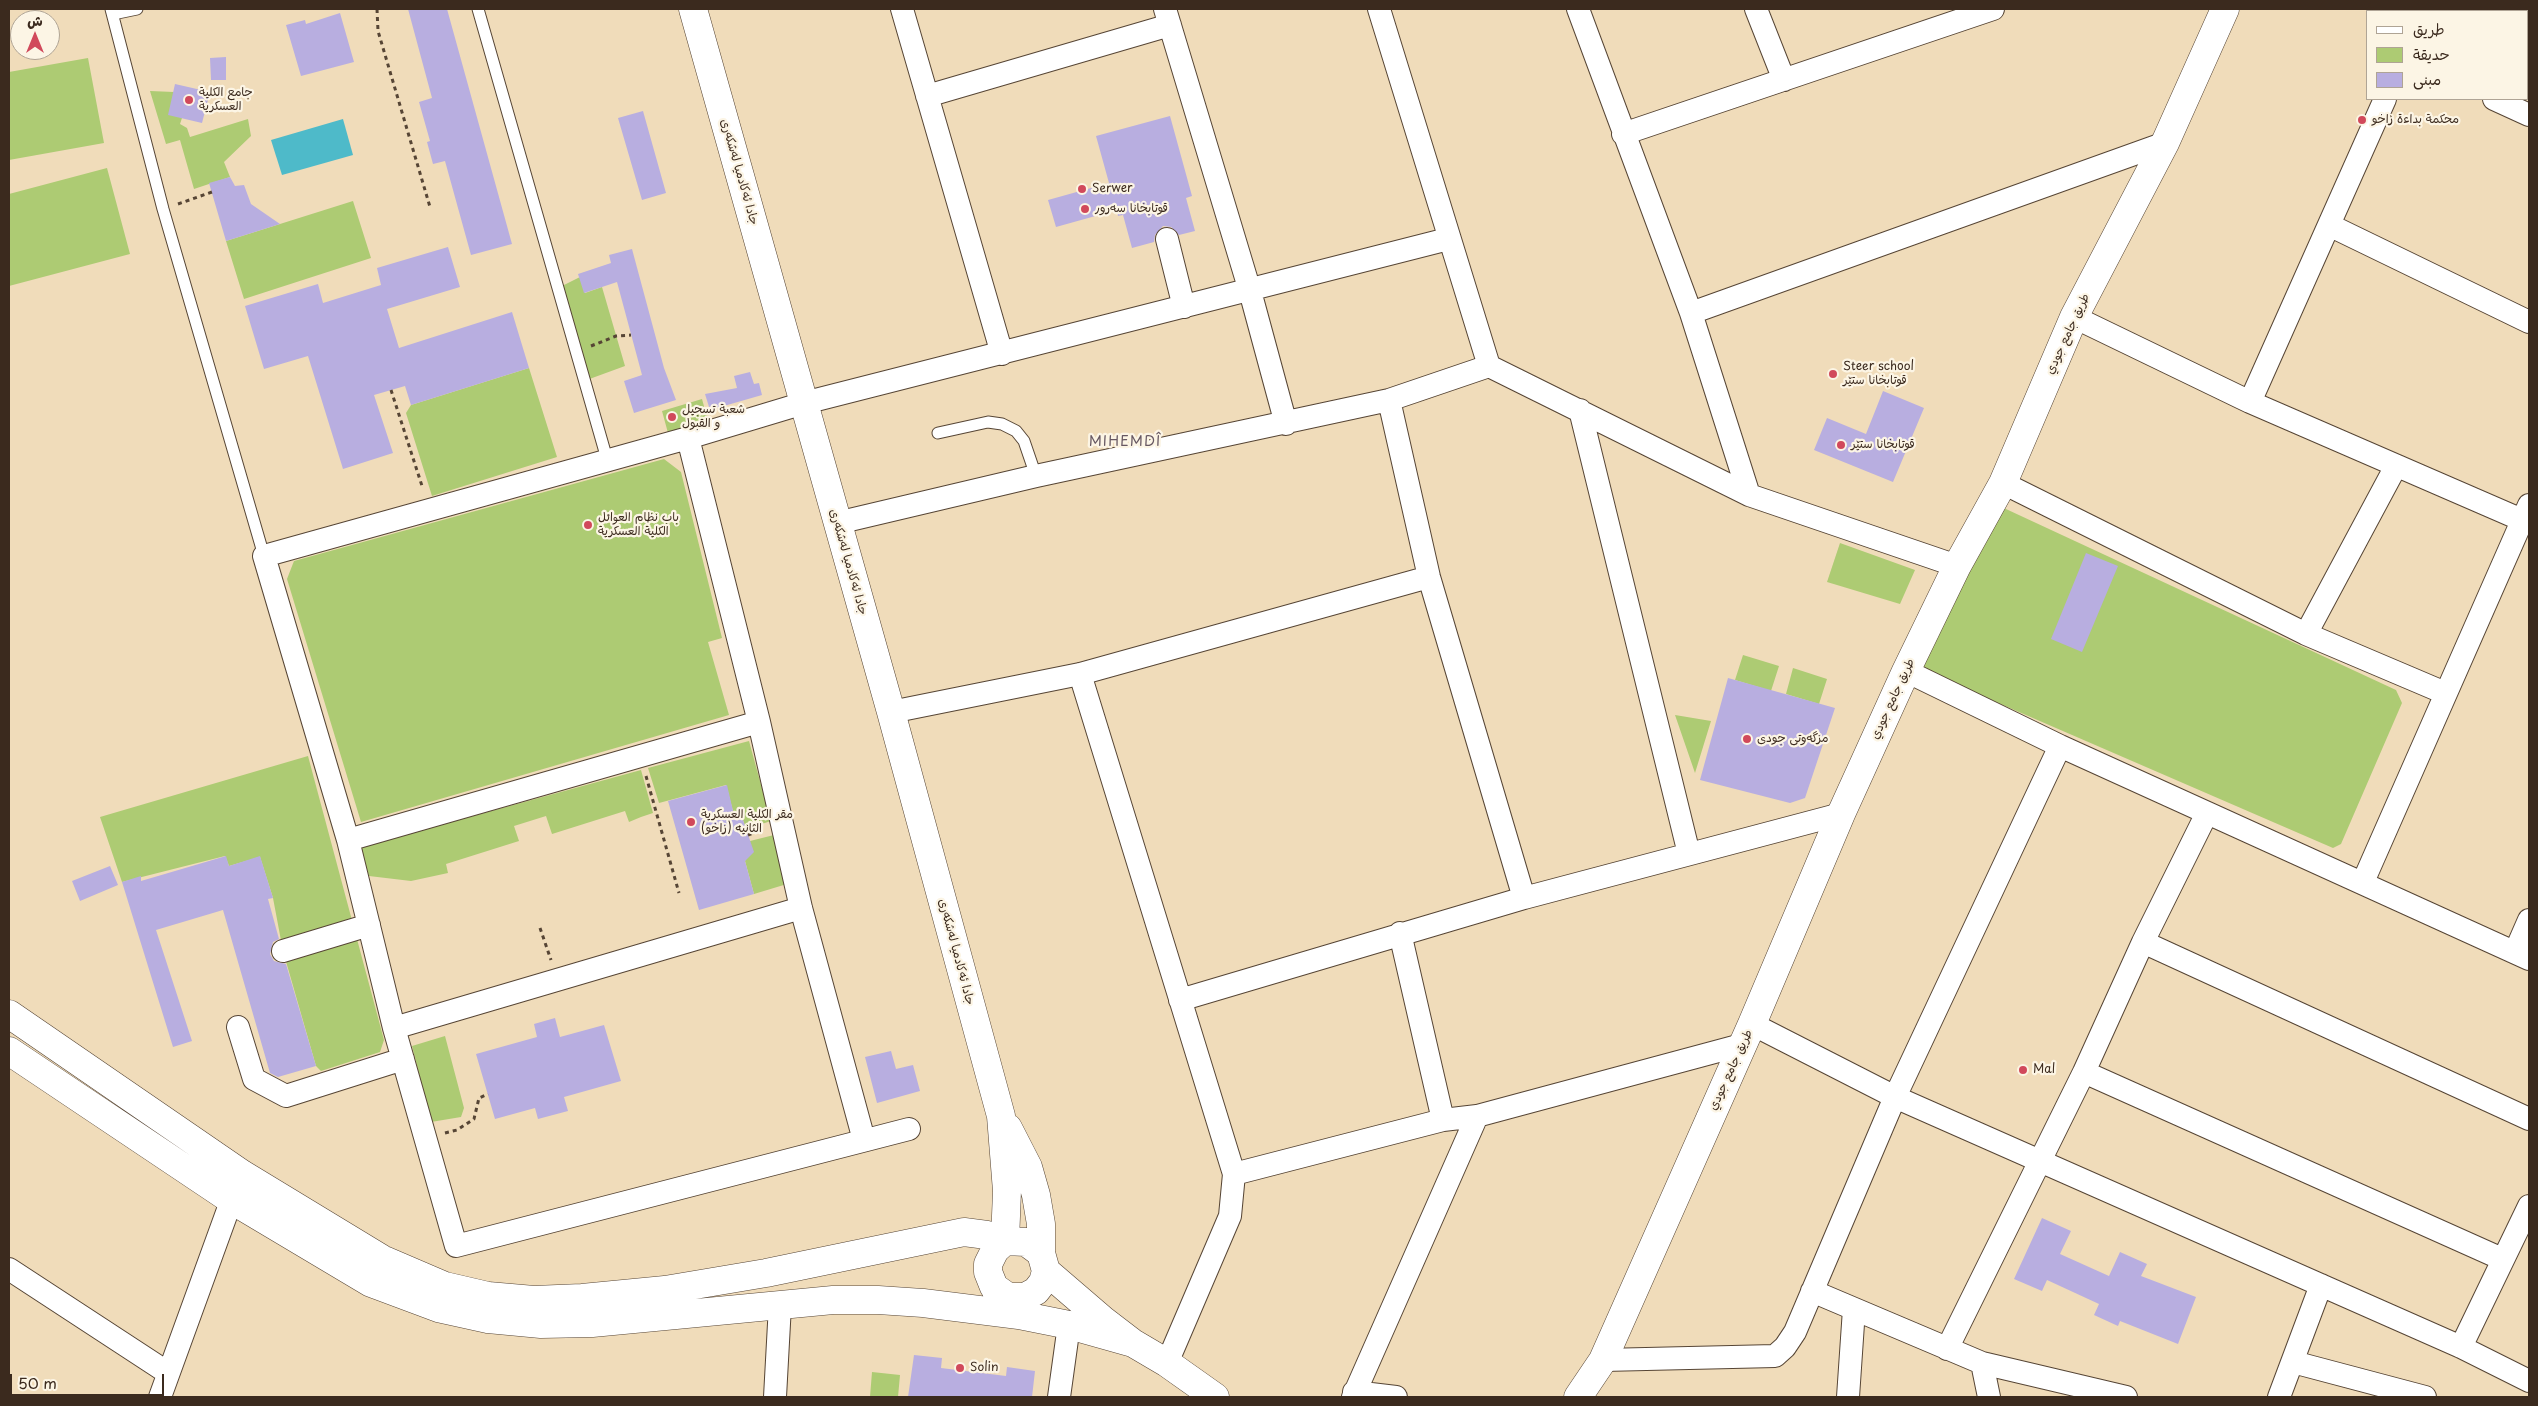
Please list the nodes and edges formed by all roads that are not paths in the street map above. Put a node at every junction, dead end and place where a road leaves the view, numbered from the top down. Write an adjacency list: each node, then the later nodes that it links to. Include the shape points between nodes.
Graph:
1 (137, 9): 10 (lane)
2 (478, 9): 36 (lane)
3 (693, 9): 31 (main road, جادا ئه‌كادميا له‌شكه‌رى)
4 (902, 9): 13 (street)
5 (1379, 9): 21 (street)
6 (1578, 9): 17 (street)
7 (1756, 9): 12 (street)
8 (1993, 9): 12 (street)
9 (2225, 9): 18 (main road, طريق جامع جودي)
10 (112, 12): 43 (lane, via 163,209)
11 (1168, 17): 13 (street); 22 (street)
12 (1784, 80): 17 (street)
13 (927, 96): 27 (street)
14 (2385, 100): 19 (street)
15 (2496, 100): 16 (street)
16 (2529, 115)
17 (1623, 134): 24 (street)
18 (2165, 143): 24 (street); 25 (main road, طريق جامع جودي)
19 (2329, 225): 26 (street); 30 (street)
20 (1167, 239): 23 (street)
21 (1448, 239): 22 (street); 28 (street)
22 (1250, 291): 23 (street); 33 (street)
23 (1184, 308): 27 (street)
24 (1691, 313): 40 (street)
25 (2074, 317): 30 (street); 39 (main road, طريق جامع جودي)
26 (2529, 322)
27 (1002, 354): 31 (street)
28 (1489, 366): 29 (street); 32 (street)
29 (1389, 400): 33 (street); 45 (street)
30 (2250, 402): 37 (street)
31 (804, 403): 35 (street); 42 (main road, جادا ئه‌كادميا له‌شكه‌رى)
32 (1580, 410): 40 (street); 56 (street)
33 (1286, 424): 38 (street)
34 (938, 433): 38 (lane, via 988,422 1002,424 1016,431 1024,441)
35 (688, 438): 36 (street); 51 (street)
36 (607, 459): 43 (street)
37 (2396, 466): 41 (street); 46 (street)
38 (1036, 476): 42 (street)
39 (2003, 483): 44 (main road, طريق جامع جودي); 46 (street)
40 (1749, 495): 44 (street)
41 (2526, 512): 49 (street)
42 (837, 523): 50 (main road, جادا ئه‌كادميا له‌شكه‌رى)
43 (264, 556): 55 (street)
44 (1957, 566): 47 (main road, طريق جامع جودي)
45 (1429, 578): 48 (street); 58 (street)
46 (2306, 634): 49 (street)
47 (1906, 671): 52 (street); 54 (main road, طريق جامع جودي)
48 (1080, 674): 50 (street); 66 (street)
49 (2445, 693): 57 (street)
50 (891, 712): 75 (main road, جادا ئه‌كادميا له‌شكه‌رى)
51 (759, 722): 55 (street); 59 (street)
52 (2060, 746): 53 (street); 74 (street)
53 (2207, 813): 57 (street); 63 (street)
54 (1841, 814): 56 (street); 70 (main road, طريق جامع جودي)
55 (348, 840): 61 (street)
56 (1689, 854): 58 (street)
57 (2363, 882): 65 (street)
58 (1524, 898): 62 (street)
59 (801, 908): 69 (street); 80 (street)
60 (2529, 920): 65 (street)
61 (369, 926): 64 (street); 69 (street)
62 (1400, 933): 66 (street); 78 (street)
63 (2143, 942): 73 (street); 77 (street)
64 (283, 951)
65 (2522, 955)
66 (1180, 1000): 83 (street)
67 (9, 1014): 82 (main road)
68 (238, 1027): 72 (street, via 254,1079 286,1096)
69 (394, 1028): 72 (street)
70 (1747, 1034): 74 (street); 76 (street); 100 (main road, طريق جامع جودي)
71 (9, 1050): 84 (main road)
72 (403, 1060): 80 (street, via 456,1246)
73 (2084, 1072): 81 (street); 87 (street)
74 (1896, 1097): 81 (street); 91 (street)
75 (1001, 1116): 86 (main road, via 1007,1191); 88 (main road, via 1028,1167 1039,1214)
76 (1477, 1116): 78 (street); 106 (street)
77 (2529, 1119)
78 (1443, 1120): 83 (street)
79 (909, 1128): 80 (street)
80 (864, 1140)
81 (2040, 1161): 90 (street); 99 (street)
82 (242, 1174): 84 (street); 86 (main road, via 382,1259 445,1286 497,1297 534,1300 665,1290 766,1273 964,1232)
83 (1234, 1174): 102 (street, via 1230,1216)
84 (230, 1199): 93 (main road, via 371,1283 438,1308 488,1319 541,1324 592,1323); 104 (street)
85 (2529, 1206): 87 (street)
86 (1003, 1243): 88 (main road, via 1026,1242); 92 (main road, via 990,1256 988,1272 994,1288)
87 (2502, 1259): 98 (street)
88 (1044, 1262): 92 (main road, via 1043,1282 1036,1291); 97 (main road, via 1096,1314)
89 (9, 1269): 104 (street)
90 (2321, 1285): 98 (street); 101 (street)
91 (1812, 1291): 95 (street); 100 (street, via 1786,1347 1774,1356)
92 (1016, 1297): 94 (main road, via 987,1298); 96 (main road)
93 (780, 1305): 94 (main road, via 869,1300); 108 (street)
94 (968, 1308): 96 (main road)
95 (1854, 1309): 99 (street); 113 (street)
96 (1069, 1325): 97 (main road); 109 (street)
97 (1133, 1343): 102 (main road)
98 (2461, 1347): 105 (street)
99 (1947, 1349): 103 (street)
100 (1603, 1360): 112 (main road, طريق جامع جودي)
101 (2293, 1362): 116 (street); 117 (street)
102 (1167, 1363): 110 (main road)
103 (1982, 1363): 114 (street); 115 (street)
104 (168, 1373): 107 (street)
105 (2529, 1380)
106 (1354, 1395): 111 (street)
107 (160, 1397)
108 (775, 1397)
109 (1059, 1397)
110 (1215, 1397)
111 (1396, 1397)
112 (1578, 1397)
113 (1848, 1397)
114 (1989, 1397)
115 (2126, 1397)
116 (2279, 1397)
117 (2425, 1397)

